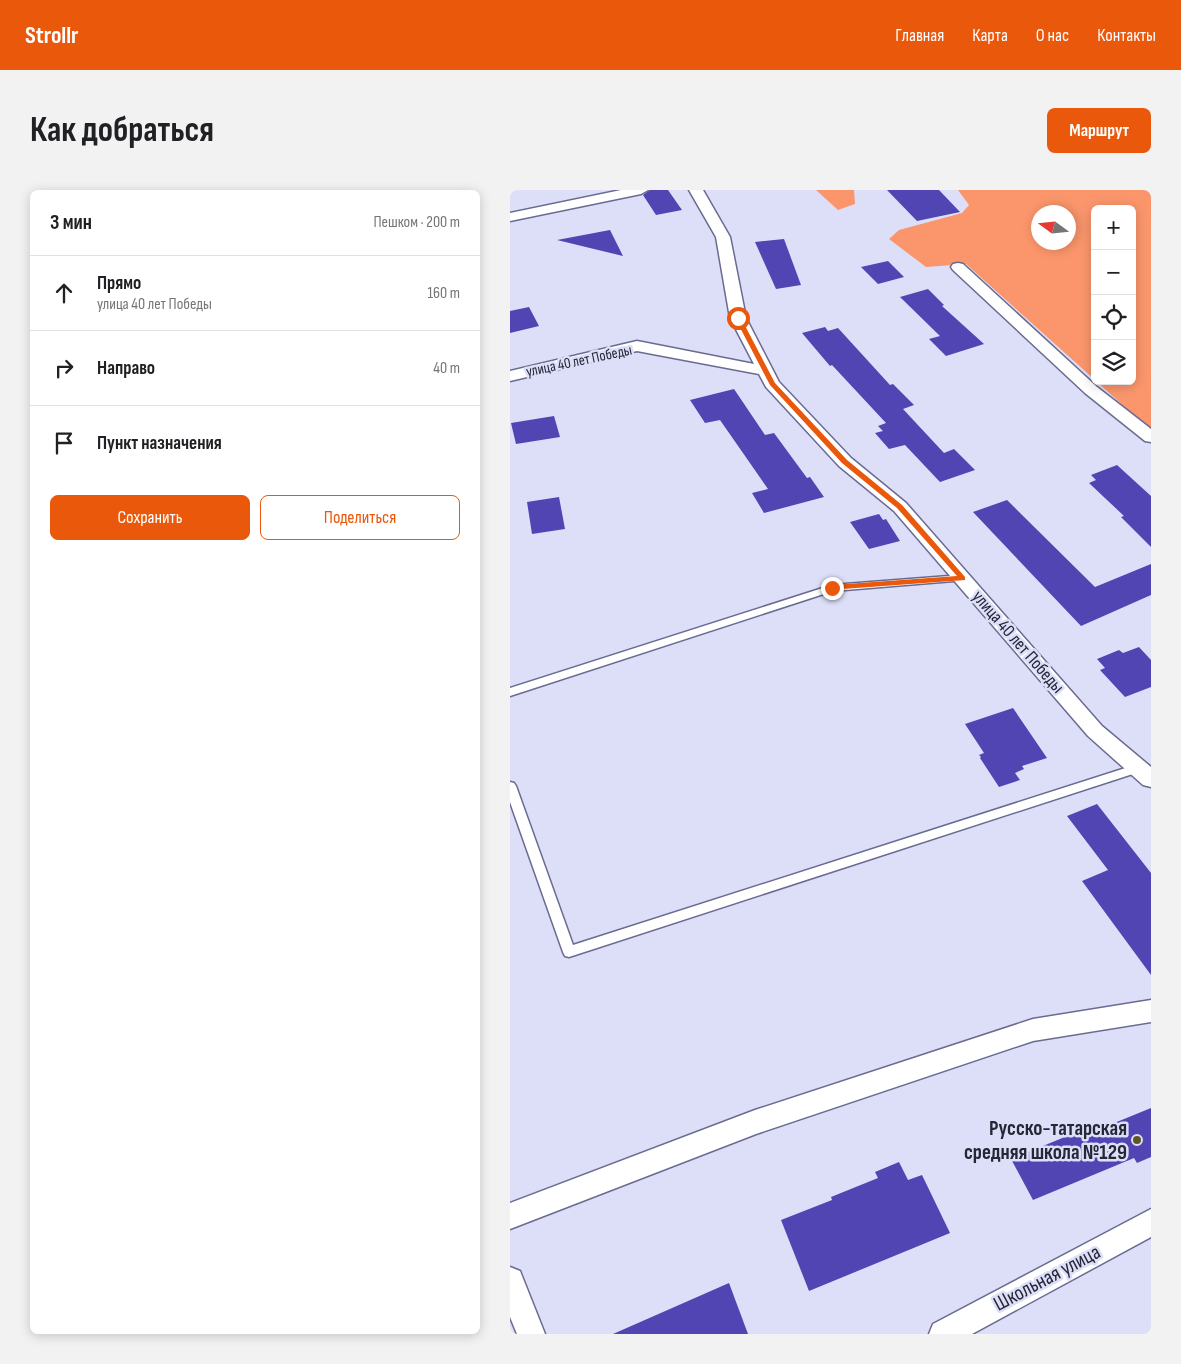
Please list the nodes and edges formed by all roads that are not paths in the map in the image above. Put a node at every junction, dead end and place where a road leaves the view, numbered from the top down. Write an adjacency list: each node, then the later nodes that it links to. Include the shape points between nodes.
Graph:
1 (641, 190): 3 (street)
2 (696, 190): 5 (street, улица 40 лет Победы, via 723,237 738,318)
3 (510, 217)
4 (958, 267): 7 (street, via 1091,390)
5 (766, 371): 6 (street, улица 40 лет Победы, via 637,346); 8 (street, улица 40 лет Победы, via 772,384 845,462 900,507)
6 (510, 376)
7 (1151, 437)
8 (962, 578): 9 (lane, via 832,588); 10 (street, улица 40 лет Победы, via 1095,731)
9 (510, 692)
10 (1145, 773): 11 (lane, via 569,952)
11 (510, 786)
12 (1151, 1011): 13 (street, via 1033,1030 755,1122)
13 (510, 1216)
14 (1151, 1222): 17 (street, Школьная улица)
15 (510, 1281): 16 (street)
16 (531, 1334)
17 (943, 1334)

